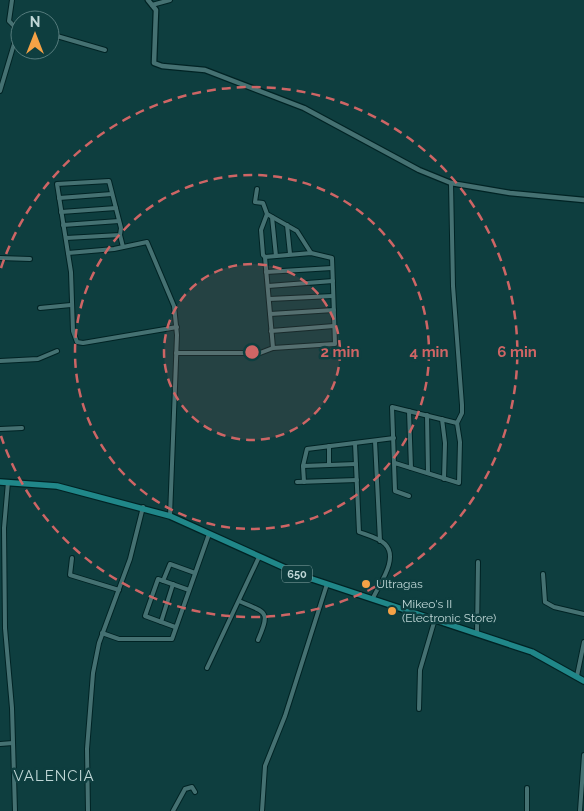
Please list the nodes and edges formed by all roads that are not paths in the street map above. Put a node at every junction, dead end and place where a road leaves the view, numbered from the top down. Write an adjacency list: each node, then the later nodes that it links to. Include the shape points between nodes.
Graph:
1 (148, 0): 3 (street)
2 (170, 0): 3 (street)
3 (152, 5): 8 (street, via 156,10 154,63 205,70 304,108 419,170)
4 (60, 37): 5 (street)
5 (105, 50)
6 (10, 60): 7 (street)
7 (0, 91)
8 (451, 183): 12 (street); 50 (street, via 453,286 462,405)
9 (257, 189): 15 (street, via 255,202 263,203)
10 (112, 194): 11 (street); 11 (street, via 109,181 57,184); 13 (street)
11 (59, 198): 14 (street)
12 (584, 200)
13 (116, 208): 14 (street); 17 (street)
14 (61, 212): 18 (street)
15 (267, 214): 16 (street); 27 (street, via 261,230)
16 (272, 217): 19 (street); 26 (street)
17 (119, 221): 18 (street); 20 (street)
18 (63, 225): 21 (street)
19 (288, 225): 24 (street, via 297,231); 25 (street)
20 (120, 235): 21 (street); 22 (street)
21 (66, 238): 23 (street)
22 (123, 248): 23 (street); 41 (street, via 148,242 174,306)
23 (68, 253): 36 (street)
24 (312, 253): 25 (street); 30 (street, via 332,258)
25 (290, 254): 26 (street)
26 (276, 256): 27 (street)
27 (265, 257): 31 (street)
28 (0, 258): 29 (street)
29 (30, 259)
30 (332, 268): 31 (street); 32 (street)
31 (266, 272): 33 (street)
32 (333, 281): 33 (street); 34 (street)
33 (268, 286): 35 (street)
34 (333, 296): 35 (street); 38 (street)
35 (269, 299): 39 (street)
36 (71, 305): 37 (street); 41 (street, via 77,342)
37 (40, 308)
38 (334, 310): 39 (street); 40 (street)
39 (270, 314): 42 (street)
40 (334, 326): 42 (street); 43 (street, via 335,344)
41 (177, 327): 45 (street)
42 (271, 331): 43 (street)
43 (273, 348): 45 (street, via 260,353)
44 (57, 351): 46 (street, via 38,359)
45 (176, 353): 71 (street)
46 (0, 361)
47 (409, 411): 48 (street); 53 (street, via 392,407); 61 (street)
48 (427, 415): 49 (street); 62 (street)
49 (442, 419): 50 (street); 63 (street)
50 (457, 423): 63 (street, via 459,483)
51 (0, 428): 52 (street)
52 (22, 428)
53 (394, 438): 54 (street); 57 (street)
54 (375, 441): 55 (street); 73 (street)
55 (355, 443): 56 (street); 58 (street)
56 (329, 446): 59 (street); 60 (street, via 307,449)
57 (394, 463): 61 (street); 69 (street, via 395,491)
58 (356, 464): 59 (street); 64 (street)
59 (329, 465): 60 (street)
60 (304, 466): 68 (street)
61 (411, 468): 62 (street)
62 (428, 473): 63 (street)
63 (444, 479)
64 (357, 480): 68 (street); 73 (street, via 360,532)
65 (0, 482): 66 (main road, 650)
66 (8, 482): 70 (main road, 650, via 57,486); 98 (street, via 4,528 5,628)
67 (297, 482): 68 (street)
68 (304, 482)
69 (409, 496)
70 (143, 507): 71 (main road, 650); 82 (street)
71 (170, 516): 72 (main road, 650)
72 (210, 534): 74 (main road, 650); 77 (street)
73 (380, 541): 84 (street, via 389,551 391,560)
74 (259, 557): 81 (main road, 650); 85 (street)
75 (72, 558): 82 (street, via 70,575)
76 (478, 562): 91 (street)
77 (195, 572): 79 (street, via 170,564); 83 (street)
78 (542, 574): 86 (street, via 545,602)
79 (163, 580): 80 (street); 88 (street, via 158,579 144,616)
80 (173, 584): 83 (street); 88 (street)
81 (327, 584): 84 (main road, 650); 106 (street, via 280,730 265,766)
82 (119, 590): 90 (street)
83 (189, 590): 89 (street)
84 (373, 598): 87 (main road, 650)
85 (239, 601): 92 (street, via 264,613 266,621); 94 (street)
86 (584, 614)
87 (434, 619): 91 (main road, 650); 97 (street, via 420,670)
88 (161, 622): 89 (street)
89 (175, 627): 90 (street, via 172,639 166,641 119,639)
90 (102, 633): 104 (street, via 92,679 87,749)
91 (477, 634): 95 (main road, 650, via 539,655)
92 (258, 640)
93 (584, 642): 95 (street)
94 (207, 668)
95 (577, 676): 96 (main road, 650)
96 (584, 680)
97 (419, 709)
98 (14, 743): 99 (street); 103 (street)
99 (0, 744)
100 (584, 755): 108 (street)
101 (527, 788): 107 (street)
102 (194, 792): 105 (street, via 192,787 185,789)
103 (14, 811)
104 (88, 811)
105 (173, 811)
106 (262, 811)
107 (527, 811)
108 (580, 811)

